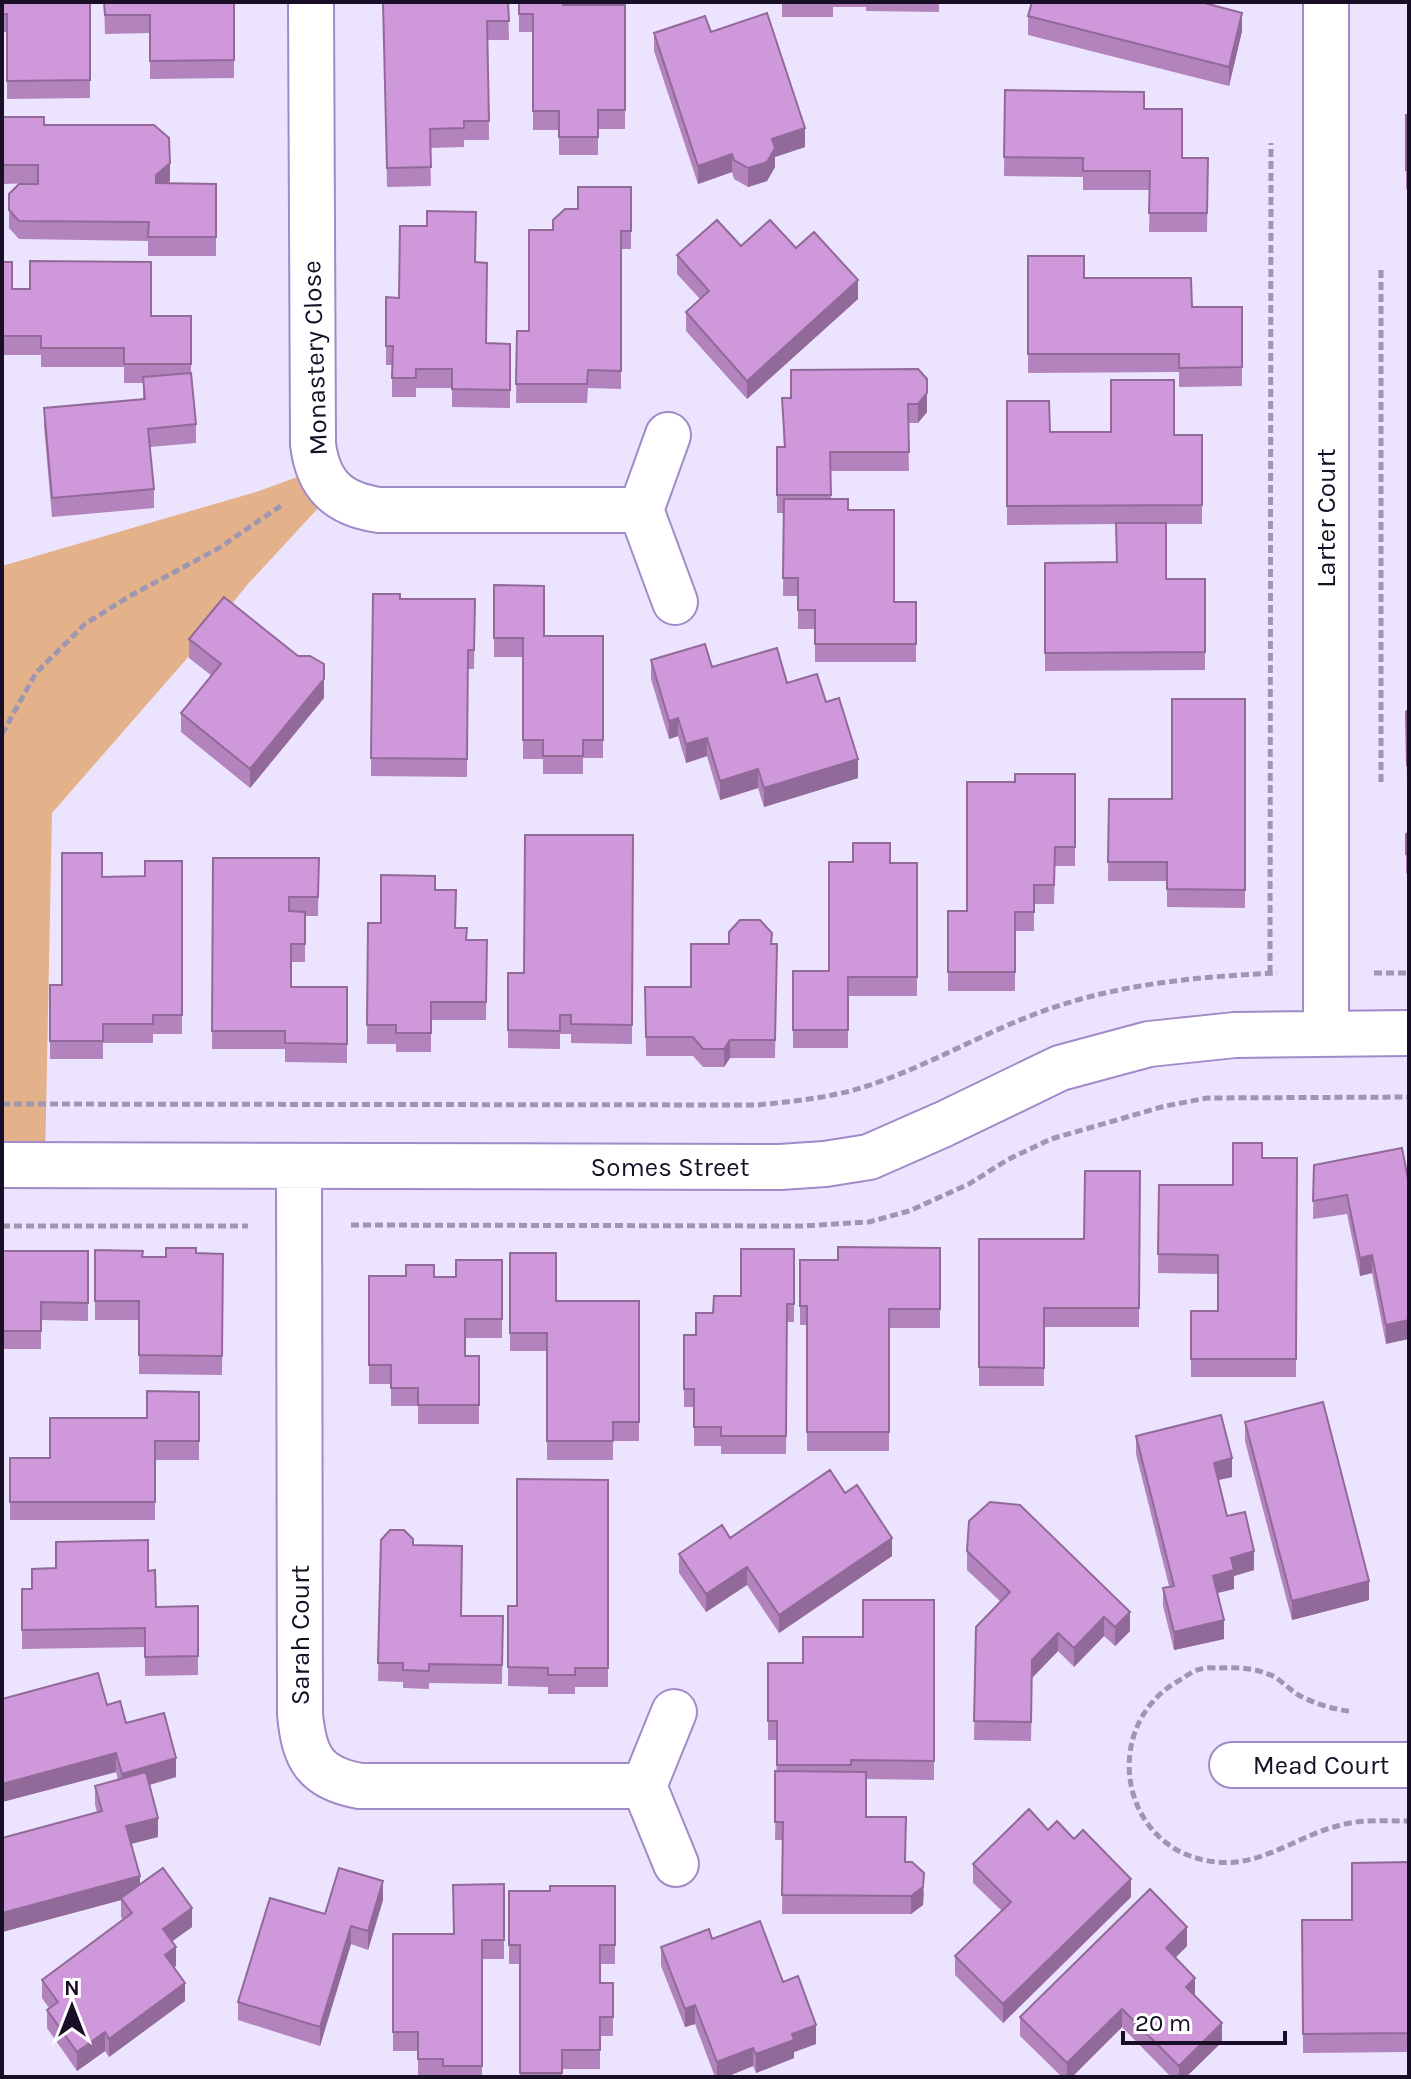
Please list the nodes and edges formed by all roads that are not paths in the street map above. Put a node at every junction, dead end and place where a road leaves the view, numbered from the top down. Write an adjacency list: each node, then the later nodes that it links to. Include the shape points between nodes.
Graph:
1 (311, 2): 4 (street, Monastery Close, via 313,444 322,477 349,503 379,510)
2 (1326, 2): 6 (street, Larter Court)
3 (668, 435): 4 (street)
4 (641, 510): 5 (street)
5 (675, 602)
6 (1326, 1033): 7 (street, Somes Street); 9 (street, Somes Street, via 1190,1038 1120,1051 1060,1068 869,1157 825,1164)
7 (1409, 1033)
8 (2, 1165): 9 (street, Somes Street)
9 (299, 1166): 13 (street, Sarah Court, via 300,1714 310,1760 338,1782 360,1786)
10 (674, 1712): 13 (street)
11 (1232, 1765): 12 (street, Mead Court)
12 (1409, 1765)
13 (644, 1786): 14 (street)
14 (676, 1864)

